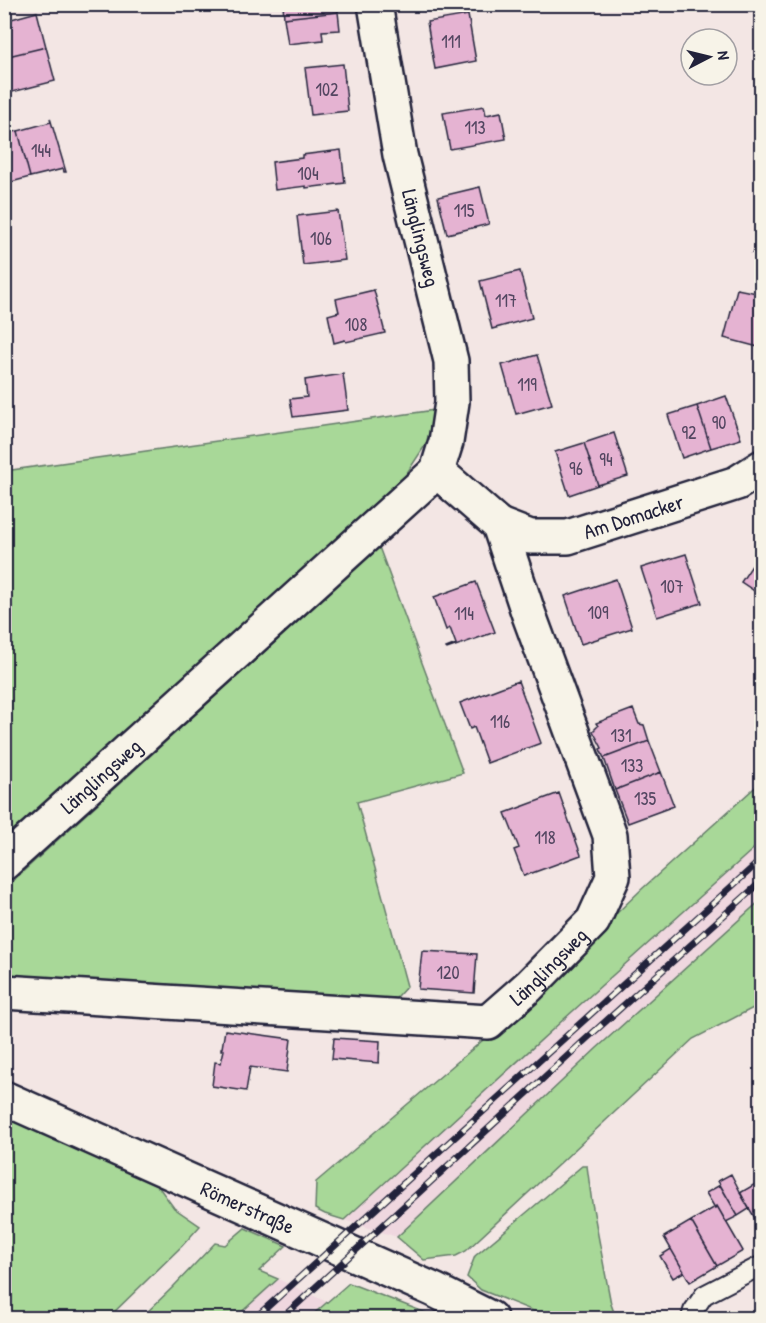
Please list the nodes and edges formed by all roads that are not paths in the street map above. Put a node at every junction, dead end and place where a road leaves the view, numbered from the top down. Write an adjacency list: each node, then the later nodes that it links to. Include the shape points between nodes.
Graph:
1 (375, 4): 3 (street, Länglingsweg, via 400,155 451,361 452,402)
2 (762, 467): 4 (street, Am Domacker, via 737,483 568,537 530,537)
3 (437, 471): 4 (street, Länglingsweg); 5 (street, Länglingsweg)
4 (499, 525): 6 (street, Länglingsweg, via 611,845 613,877 593,921 529,986 488,1022)
5 (4, 863)
6 (4, 992)
7 (4, 1098): 9 (street, Römerstraße)
8 (762, 1265): 10 (lane, via 704,1295)
9 (490, 1318)
10 (691, 1318)

